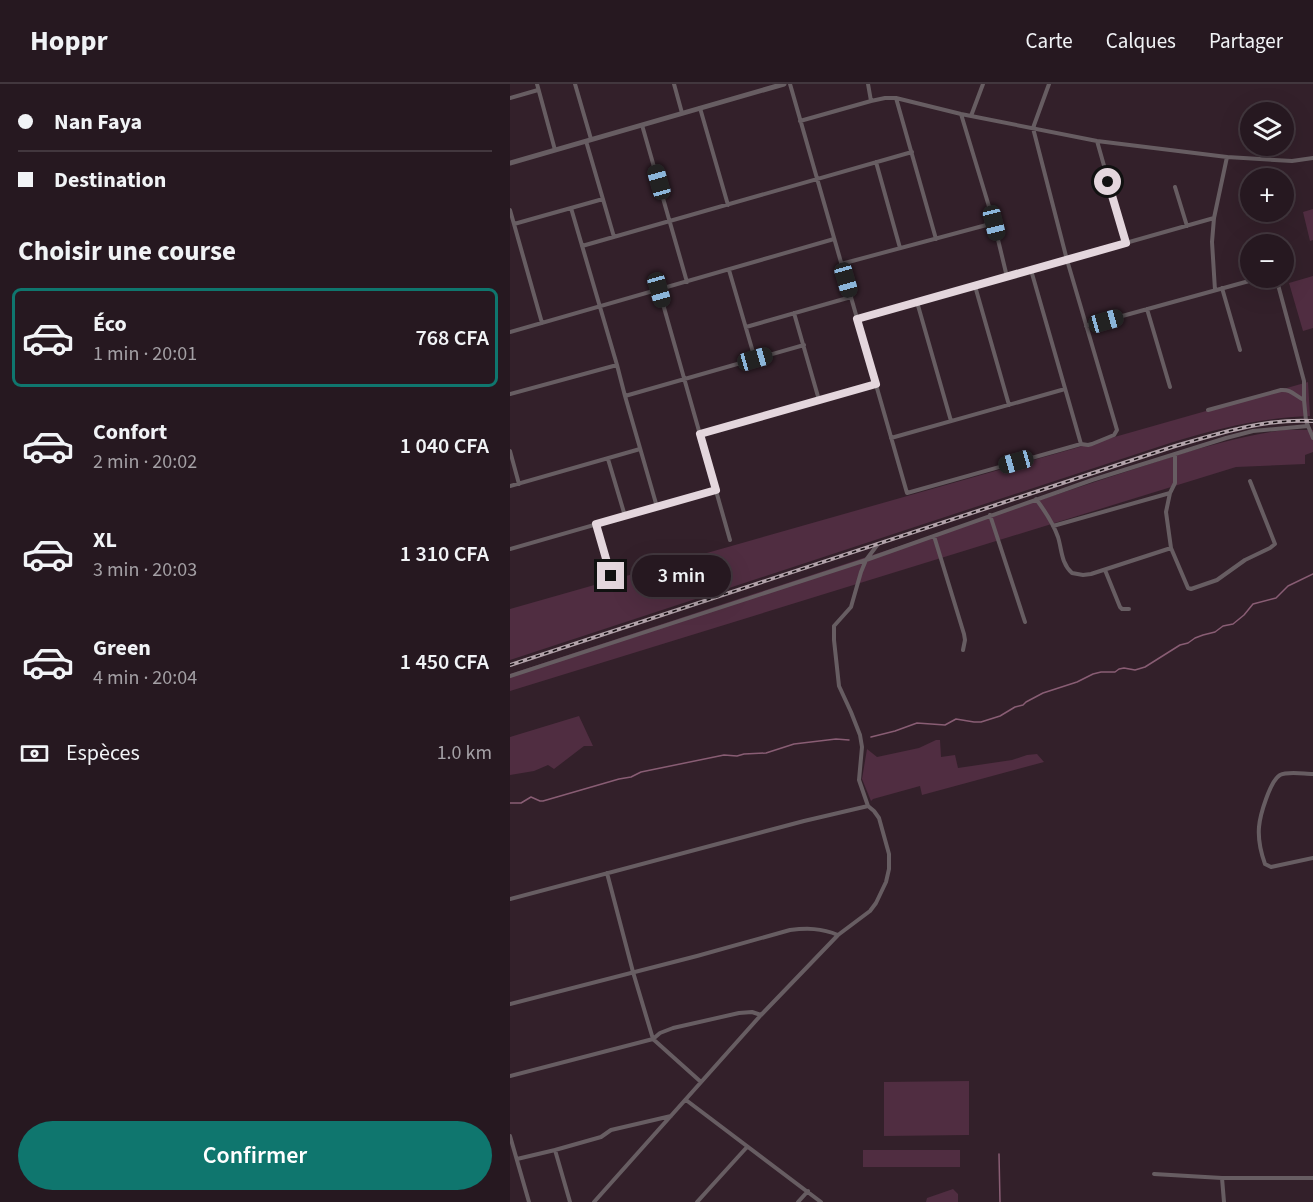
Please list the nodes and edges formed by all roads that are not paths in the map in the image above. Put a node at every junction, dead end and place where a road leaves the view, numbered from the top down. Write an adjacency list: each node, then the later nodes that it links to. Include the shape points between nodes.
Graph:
1 (537, 84): 9 (street)
2 (575, 84): 20 (street)
3 (674, 84): 14 (street)
4 (784, 84): 13 (street)
5 (790, 84): 17 (street)
6 (868, 84): 12 (street)
7 (983, 84): 16 (street)
8 (1049, 84): 19 (street)
9 (538, 90): 10 (street); 22 (street)
10 (510, 98)
11 (896, 98): 12 (street); 15 (street); 23 (street)
12 (871, 101): 17 (street)
13 (700, 108): 14 (street); 31 (street)
14 (682, 113): 18 (street)
15 (961, 114): 16 (street); 36 (street)
16 (971, 116): 19 (street)
17 (801, 121): 28 (street)
18 (642, 125): 20 (street); 35 (street)
19 (1032, 128): 21 (street); 45 (street)
20 (589, 140): 22 (street); 30 (street)
21 (1097, 141): 24 (street); 42 (street)
22 (555, 150): 27 (street)
23 (912, 152): 26 (street); 40 (street)
24 (1227, 157): 25 (street, via 1292,161); 34 (street)
25 (1313, 158)
26 (876, 162): 28 (street); 44 (street)
27 (510, 163)
28 (817, 179): 31 (street); 41 (street)
29 (1175, 187): 38 (street)
30 (603, 199): 32 (street); 39 (street)
31 (728, 205): 35 (street)
32 (571, 208): 37 (street); 43 (street)
33 (510, 210): 37 (street)
34 (1214, 218): 38 (street); 56 (street)
35 (670, 221): 39 (street); 50 (street)
36 (994, 223): 40 (street); 49 (street)
37 (514, 224): 63 (street)
38 (1187, 226): 42 (street)
39 (614, 237): 43 (street)
40 (936, 239): 44 (street)
41 (834, 240): 46 (street); 47 (street)
42 (1126, 243): 45 (street)
43 (582, 246): 59 (street)
44 (900, 248): 46 (street)
45 (1067, 260): 48 (street); 64 (street)
46 (841, 264): 57 (street)
47 (729, 270): 50 (street); 65 (street)
48 (1031, 270): 49 (street); 74 (street)
49 (1007, 277): 52 (street)
50 (687, 282): 55 (street)
51 (1240, 283): 53 (street)
52 (975, 286): 58 (street); 79 (street)
53 (1222, 288): 56 (street); 68 (street)
54 (1279, 288): 78 (street, via 1304,381)
55 (659, 290): 59 (street); 71 (street)
56 (1215, 290): 60 (street)
57 (851, 297): 61 (street); 62 (street)
58 (917, 302): 62 (street); 81 (street)
59 (601, 306): 63 (street); 70 (street)
60 (1147, 309): 64 (street); 73 (street)
61 (794, 313): 65 (street); 67 (street)
62 (857, 319): 72 (street)
63 (542, 323): 66 (street)
64 (1086, 326): 86 (street, via 1117,430 1114,435)
65 (746, 327): 69 (street)
66 (510, 332)
67 (804, 345): 69 (street); 77 (street)
68 (1240, 350)
69 (755, 359): 71 (street)
70 (617, 364): 75 (street); 76 (street)
71 (684, 379): 76 (street); 83 (street)
72 (876, 384): 77 (street); 84 (street)
73 (1170, 387)
74 (1065, 389): 79 (street); 86 (street)
75 (510, 394)
76 (625, 396): 87 (street)
77 (819, 400): 83 (street)
78 (1304, 400): 80 (street, via 1287,389); 82 (street)
79 (1009, 405): 81 (street)
80 (1208, 410)
81 (951, 421): 84 (street)
82 (1308, 426): 85 (street); 89 (street, via 1253,431)
83 (700, 434): 94 (street)
84 (891, 438): 86 (street, via 907,493)
85 (1313, 438)
86 (1081, 444)
87 (640, 449): 90 (street); 97 (street)
88 (510, 451): 92 (street)
89 (1175, 454): 95 (street, via 1175,483); 96 (street)
90 (608, 459): 92 (street); 99 (street)
91 (1250, 481): 105 (street, via 1275,544 1217,580 1191,589 1185,584)
92 (519, 484): 93 (street)
93 (510, 486)
94 (716, 490): 97 (street); 103 (street)
95 (1170, 493): 101 (street); 105 (street, via 1166,512)
96 (1036, 499): 98 (street); 101 (street)
97 (657, 507): 99 (street)
98 (990, 515): 102 (street); 111 (street)
99 (625, 516): 100 (street)
100 (596, 524): 106 (street); 109 (street)
101 (1053, 526): 108 (street, via 1064,563 1072,573)
102 (934, 536): 107 (street); 112 (street, via 964,634)
103 (730, 540)
104 (878, 544): 107 (street)
105 (1171, 548): 108 (street)
106 (510, 549)
107 (866, 560): 113 (street); 115 (street, via 851,608 834,626 834,640 839,686 860,735 859,780)
108 (1105, 570): 110 (street, via 1120,607)
109 (611, 576)
110 (1130, 609)
111 (1025, 622)
112 (963, 650)
113 (510, 676)
114 (1313, 774): 116 (street, via 1280,776 1272,784 1259,827 1264,864 1271,867)
115 (868, 806): 117 (street); 119 (street, via 879,818 889,854 889,870 870,911)
116 (1313, 858)
117 (607, 873): 118 (street); 120 (street)
118 (510, 899)
119 (838, 935): 120 (street, via 816,929 790,930); 122 (street)
120 (633, 972): 121 (street); 123 (street)
121 (510, 1004)
122 (761, 1016): 123 (street, via 739,1012 673,1028); 125 (street)
123 (653, 1039): 124 (street); 125 (street)
124 (510, 1076)
125 (700, 1082): 126 (street)
126 (686, 1100): 127 (street); 130 (street)
127 (672, 1116): 131 (street); 137 (street)
128 (510, 1136): 129 (street)
129 (511, 1144): 132 (street)
130 (747, 1147): 136 (street); 142 (street)
131 (555, 1150): 132 (street); 139 (street)
132 (517, 1159): 138 (street)
133 (1154, 1174): 134 (street)
134 (1221, 1178): 135 (street); 145 (street)
135 (1313, 1178)
136 (808, 1191): 143 (street); 144 (street)
137 (598, 1197): 140 (street); 141 (street)
138 (529, 1202)
139 (570, 1202)
140 (594, 1202)
141 (604, 1202)
142 (698, 1202)
143 (798, 1202)
144 (821, 1202)
145 (1224, 1202)

